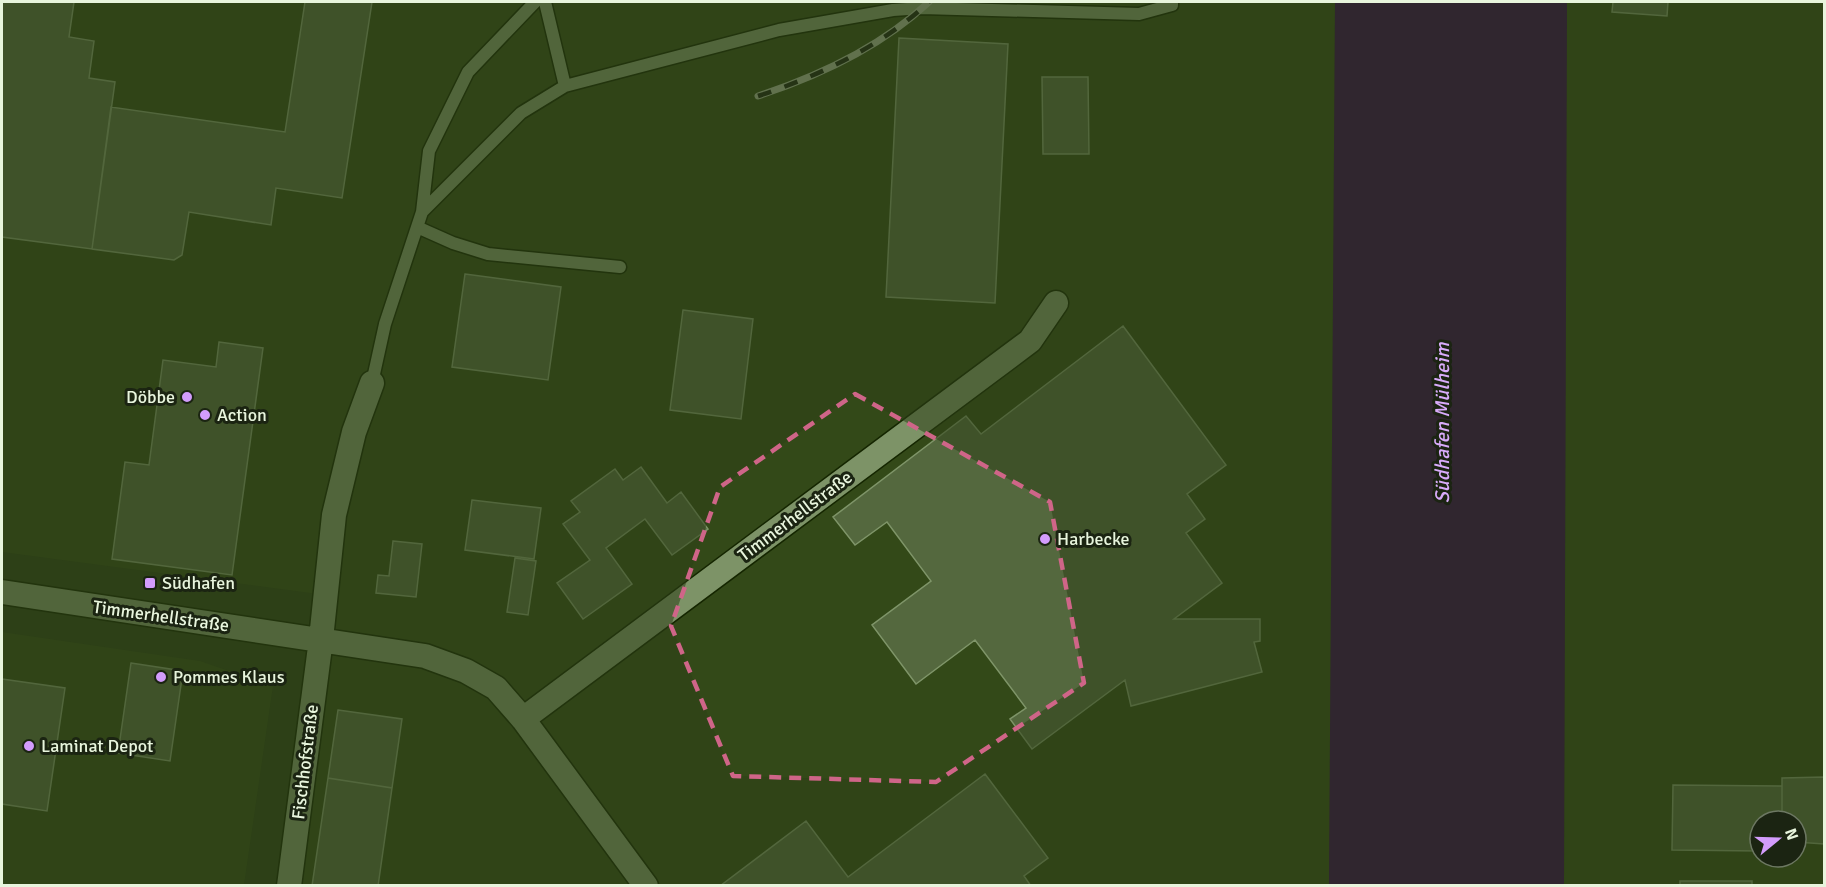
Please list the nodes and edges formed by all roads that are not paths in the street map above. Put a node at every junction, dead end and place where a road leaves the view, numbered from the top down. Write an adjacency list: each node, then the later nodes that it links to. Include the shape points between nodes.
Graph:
1 (535, 2): 7 (lane, via 468,72 429,151)
2 (545, 2): 6 (lane)
3 (861, 2): 5 (lane)
4 (1172, 2): 5 (lane, via 1139,14 922,8)
5 (860, 16): 6 (lane, via 779,30)
6 (565, 86): 7 (lane, via 521,113)
7 (422, 212): 8 (lane)
8 (417, 227): 9 (lane, via 488,254); 11 (lane, via 385,324)
9 (620, 267)
10 (1056, 303): 14 (street, Timmerhellstraße, via 1030,341)
11 (372, 383): 13 (street, via 354,432 334,515)
12 (2, 592): 13 (street, Timmerhellstraße)
13 (321, 639): 14 (street, Timmerhellstraße, via 425,656 466,671 496,688); 15 (street, Fischhofstraße)
14 (523, 719): 16 (street, Timmerhellstraße)
15 (289, 885)
16 (646, 885)

